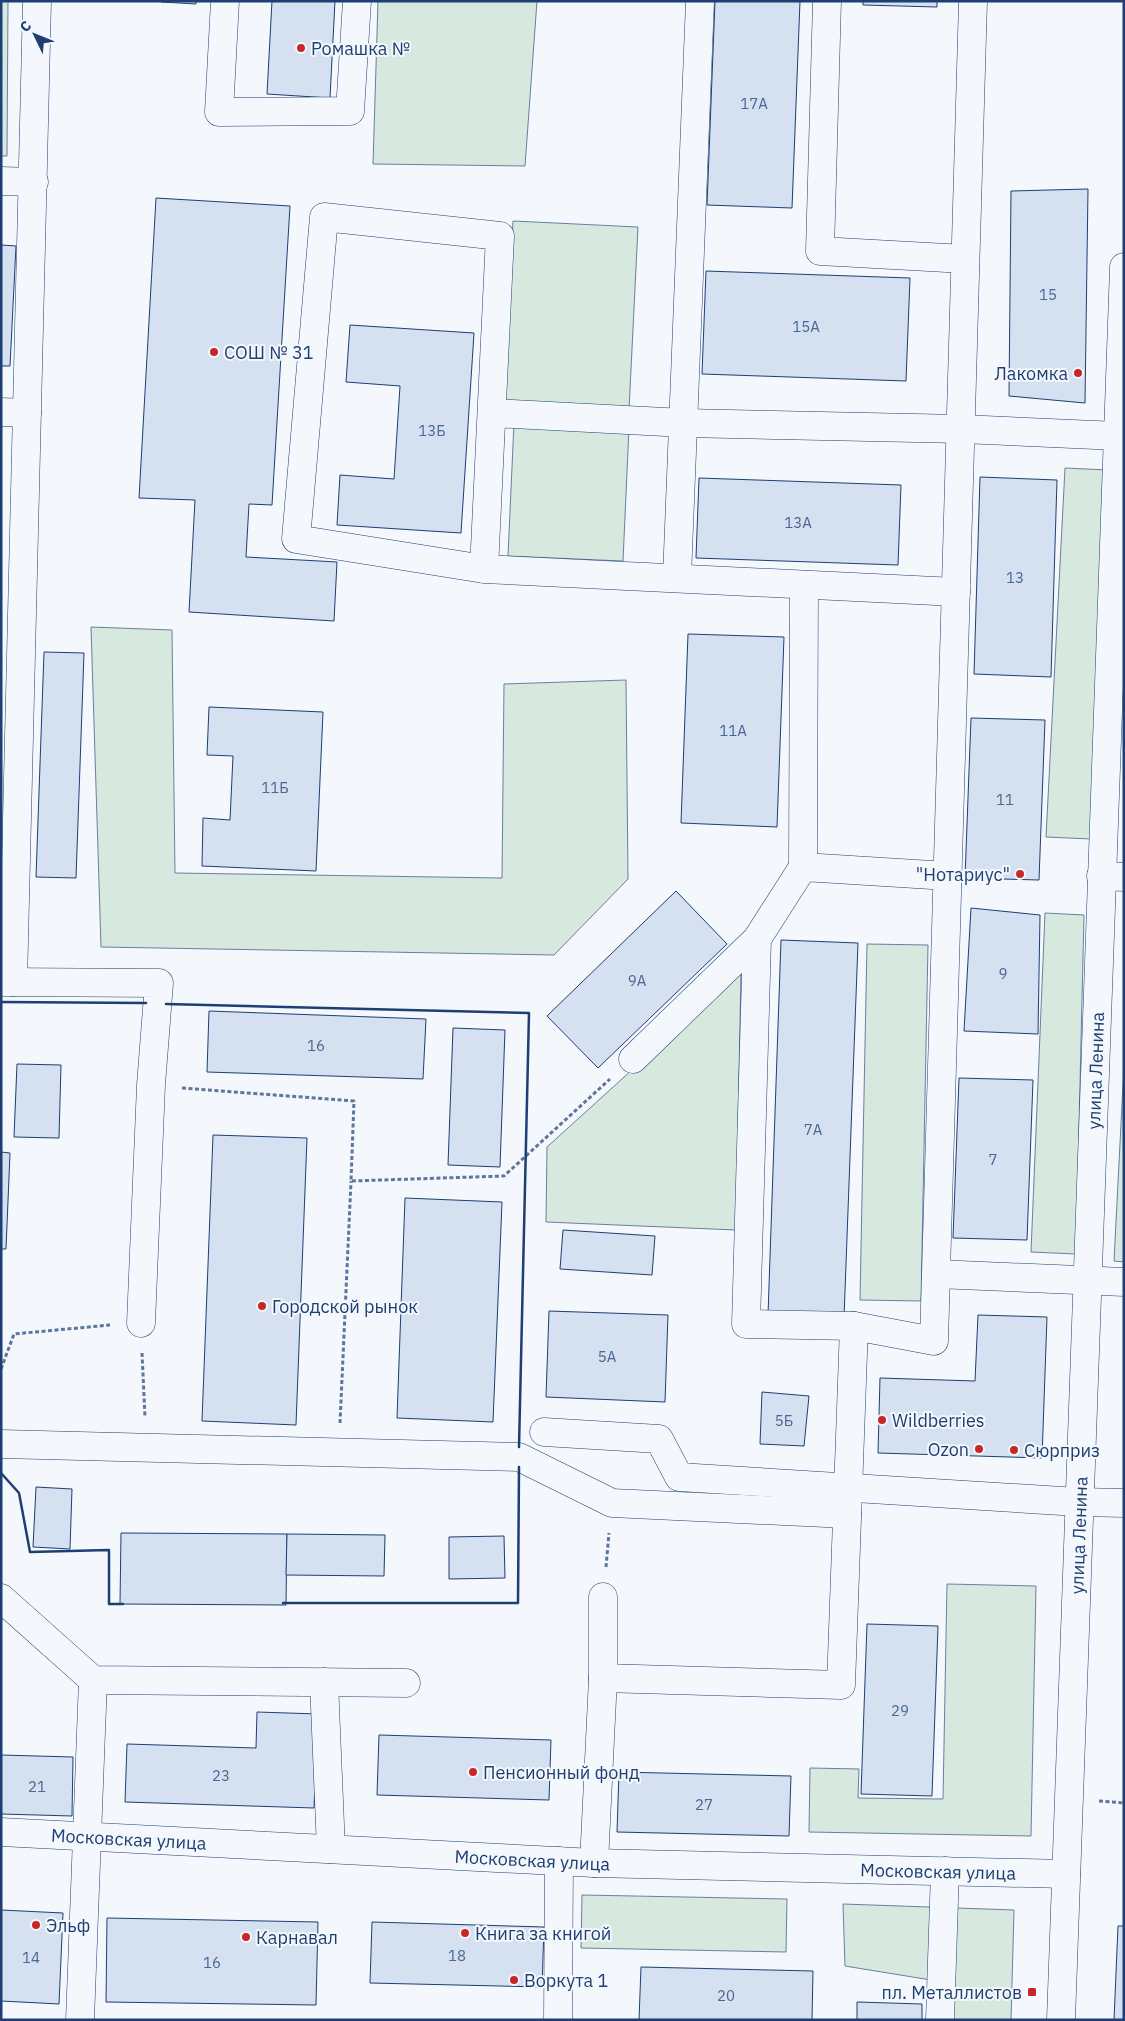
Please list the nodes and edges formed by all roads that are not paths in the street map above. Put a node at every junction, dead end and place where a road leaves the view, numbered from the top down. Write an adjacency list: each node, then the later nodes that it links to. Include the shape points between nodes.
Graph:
1 (38, 1): 8 (main road)
2 (225, 1): 3 (main road, via 219,112 350,111)
3 (357, 1)
4 (700, 1): 13 (main road)
5 (827, 1): 9 (main road, via 820,251)
6 (973, 1): 9 (main road)
7 (1, 181): 8 (main road)
8 (34, 182): 11 (main road)
9 (965, 259): 14 (main road)
10 (1124, 267): 15 (main road, улица Ленина)
11 (14, 413): 24 (main road)
12 (492, 413): 13 (main road); 16 (main road); 16 (main road, via 500,236 324,217 296,539)
13 (684, 423): 14 (main road); 17 (main road)
14 (962, 429): 15 (main road); 19 (main road)
15 (1118, 436): 22 (main road, улица Ленина)
16 (484, 569): 17 (main road)
17 (677, 577): 18 (main road)
18 (804, 584): 19 (main road); 20 (main road)
19 (956, 592): 21 (main road)
20 (803, 867): 21 (main road); 23 (main road)
21 (948, 876): 26 (main road)
22 (1112, 877): 27 (main road, улица Ленина)
23 (757, 939): 25 (main road); 30 (main road, via 746,1324)
24 (7, 982): 29 (main road, via 159,983 151,1085)
25 (633, 1058)
26 (936, 1274): 27 (main road); 30 (main road, via 934,1341)
27 (1086, 1280): 28 (main road); 34 (main road, улица Ленина)
28 (1124, 1282)
29 (141, 1323)
30 (854, 1326): 33 (main road)
31 (544, 1432): 33 (main road, via 659,1438 679,1477)
32 (1, 1444): 36 (main road, via 519,1457 612,1503)
33 (848, 1487): 34 (main road); 36 (main road)
34 (1078, 1502): 35 (main road); 49 (main road, улица Ленина)
35 (1124, 1503)
36 (847, 1514): 39 (main road, via 841,1684)
37 (1, 1598): 40 (main road)
38 (603, 1598): 39 (main road)
39 (603, 1678): 47 (main road)
40 (93, 1680): 41 (main road); 44 (main road)
41 (324, 1682): 42 (main road); 45 (main road)
42 (406, 1683)
43 (1, 1832): 44 (main road, Московская улица)
44 (86, 1836): 45 (main road, Московская улица); 50 (main road)
45 (331, 1849): 46 (main road, Московская улица)
46 (559, 1861): 47 (main road, Московская улица); 51 (main road)
47 (594, 1862): 48 (main road, Московская улица)
48 (945, 1871): 49 (main road, Московская улица); 52 (main road)
49 (1066, 1874): 53 (main road, улица Ленина)
50 (80, 2020)
51 (558, 2020)
52 (940, 2020)
53 (1060, 2020)

